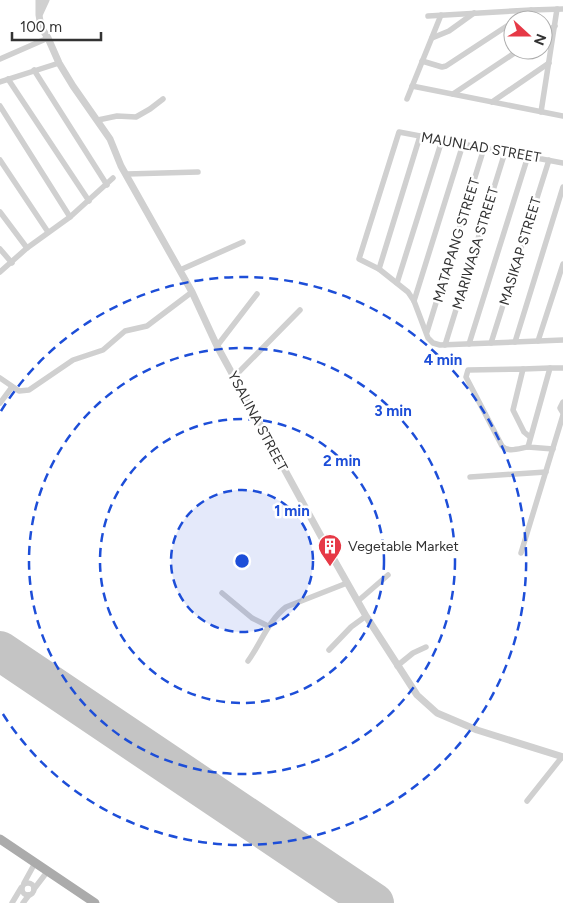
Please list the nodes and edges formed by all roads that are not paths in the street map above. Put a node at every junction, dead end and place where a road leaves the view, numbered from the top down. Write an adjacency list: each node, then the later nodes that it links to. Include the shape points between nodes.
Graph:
1 (39, 0): 7 (street, YSALINA STREET)
2 (46, 0): 7 (street)
3 (560, 9): 4 (street); 10 (street)
4 (531, 10)
5 (503, 11): 6 (street)
6 (474, 13): 8 (street); 13 (street, via 449,31)
7 (38, 15): 12 (street, YSALINA STREET)
8 (441, 15): 9 (street); 13 (street)
9 (428, 16)
10 (555, 26): 18 (street)
11 (503, 28): 16 (street, via 446,66)
12 (48, 38): 14 (street); 17 (street, YSALINA STREET)
13 (432, 38): 16 (street)
14 (0, 59)
15 (504, 60): 23 (street)
16 (422, 61): 22 (street)
17 (59, 62): 19 (street); 30 (street, YSALINA STREET)
18 (549, 64): 26 (street); 28 (street)
19 (34, 70): 20 (street); 43 (street)
20 (8, 79): 21 (street); 45 (street)
21 (0, 82)
22 (412, 86): 23 (street); 25 (street)
23 (453, 94): 26 (street)
24 (164, 99): 30 (street, via 136,117)
25 (407, 99)
26 (492, 102): 28 (street)
27 (0, 106): 47 (street)
28 (542, 112): 29 (street)
29 (563, 116)
30 (98, 120): 41 (street, YSALINA STREET)
31 (420, 136): 32 (street, MAUNLAD STREET); 55 (street); 55 (street, MAUNLAD STREET, via 399,132 359,260)
32 (442, 140): 33 (street, MAUNLAD STREET); 57 (street)
33 (462, 144): 34 (street, MAUNLAD STREET); 60 (street)
34 (484, 148): 35 (street, MAUNLAD STREET); 62 (street, MATAPANG STREET)
35 (505, 152): 36 (street, MAUNLAD STREET); 68 (street, MARIWASA STREET)
36 (528, 156): 38 (street, MAUNLAD STREET); 67 (street, MARIWASA STREET)
37 (0, 160): 48 (street)
38 (549, 160): 39 (street, MAUNLAD STREET); 66 (street, MASIKAP STREET)
39 (563, 162)
40 (198, 172): 41 (street)
41 (127, 174): 54 (street, YSALINA STREET)
42 (114, 178): 43 (street)
43 (107, 185): 45 (street)
44 (562, 190): 65 (street)
45 (89, 201): 47 (street)
46 (0, 212): 50 (street)
47 (70, 217): 48 (street)
48 (48, 232): 50 (street)
49 (243, 242): 54 (street)
50 (27, 248): 52 (street)
51 (0, 249): 52 (street)
52 (12, 263): 56 (street)
53 (563, 264): 64 (street)
54 (180, 270): 58 (street, YSALINA STREET)
55 (379, 270): 57 (street)
56 (0, 272)
57 (397, 283): 60 (street)
58 (192, 292): 69 (street, YSALINA STREET); 75 (street, via 147,326 125,331 103,350 74,360 29,390 19,391)
59 (257, 294): 69 (street)
60 (414, 301): 62 (street)
61 (300, 310): 73 (street)
62 (427, 332): 68 (street, via 433,343)
63 (562, 338): 64 (street)
64 (538, 341): 65 (street)
65 (515, 342): 66 (street)
66 (491, 343): 67 (street)
67 (469, 344): 68 (street)
68 (445, 345)
69 (216, 346): 73 (street, YSALINA STREET)
70 (550, 368): 71 (street); 72 (street); 79 (street)
71 (563, 368)
72 (523, 369): 79 (street, via 513,410); 80 (street, via 468,370 466,377 504,449)
73 (234, 376): 86 (street, YSALINA STREET)
74 (0, 378): 75 (street)
75 (12, 387): 77 (street)
76 (563, 402): 78 (street, via 560,408)
77 (0, 403)
78 (563, 414): 81 (street)
79 (530, 437): 80 (street)
80 (528, 447): 81 (street)
81 (553, 449): 82 (street)
82 (546, 472): 83 (street); 84 (street)
83 (470, 477)
84 (522, 553)
85 (388, 575): 88 (street)
86 (348, 583): 88 (street, YSALINA STREET); 90 (street, via 286,607)
87 (222, 593): 90 (street, via 252,618)
88 (358, 601): 89 (street, YSALINA STREET)
89 (366, 616): 92 (street); 94 (street, YSALINA STREET)
90 (268, 626): 93 (street)
91 (426, 647): 94 (street)
92 (328, 650)
93 (248, 661)
94 (397, 666): 95 (street, YSALINA STREET, via 416,695 437,713 477,730)
95 (563, 757): 96 (street)
96 (527, 801)
97 (0, 839): 98 (main road)
98 (35, 863): 99 (main road); 100 (street)
99 (47, 872): 101 (street); 105 (main road)
100 (23, 886): 101 (street, via 29,882); 102 (street, via 24,893); 103 (street)
101 (34, 889): 102 (street)
102 (29, 895): 104 (street)
103 (12, 903)
104 (23, 903)
105 (95, 903)

